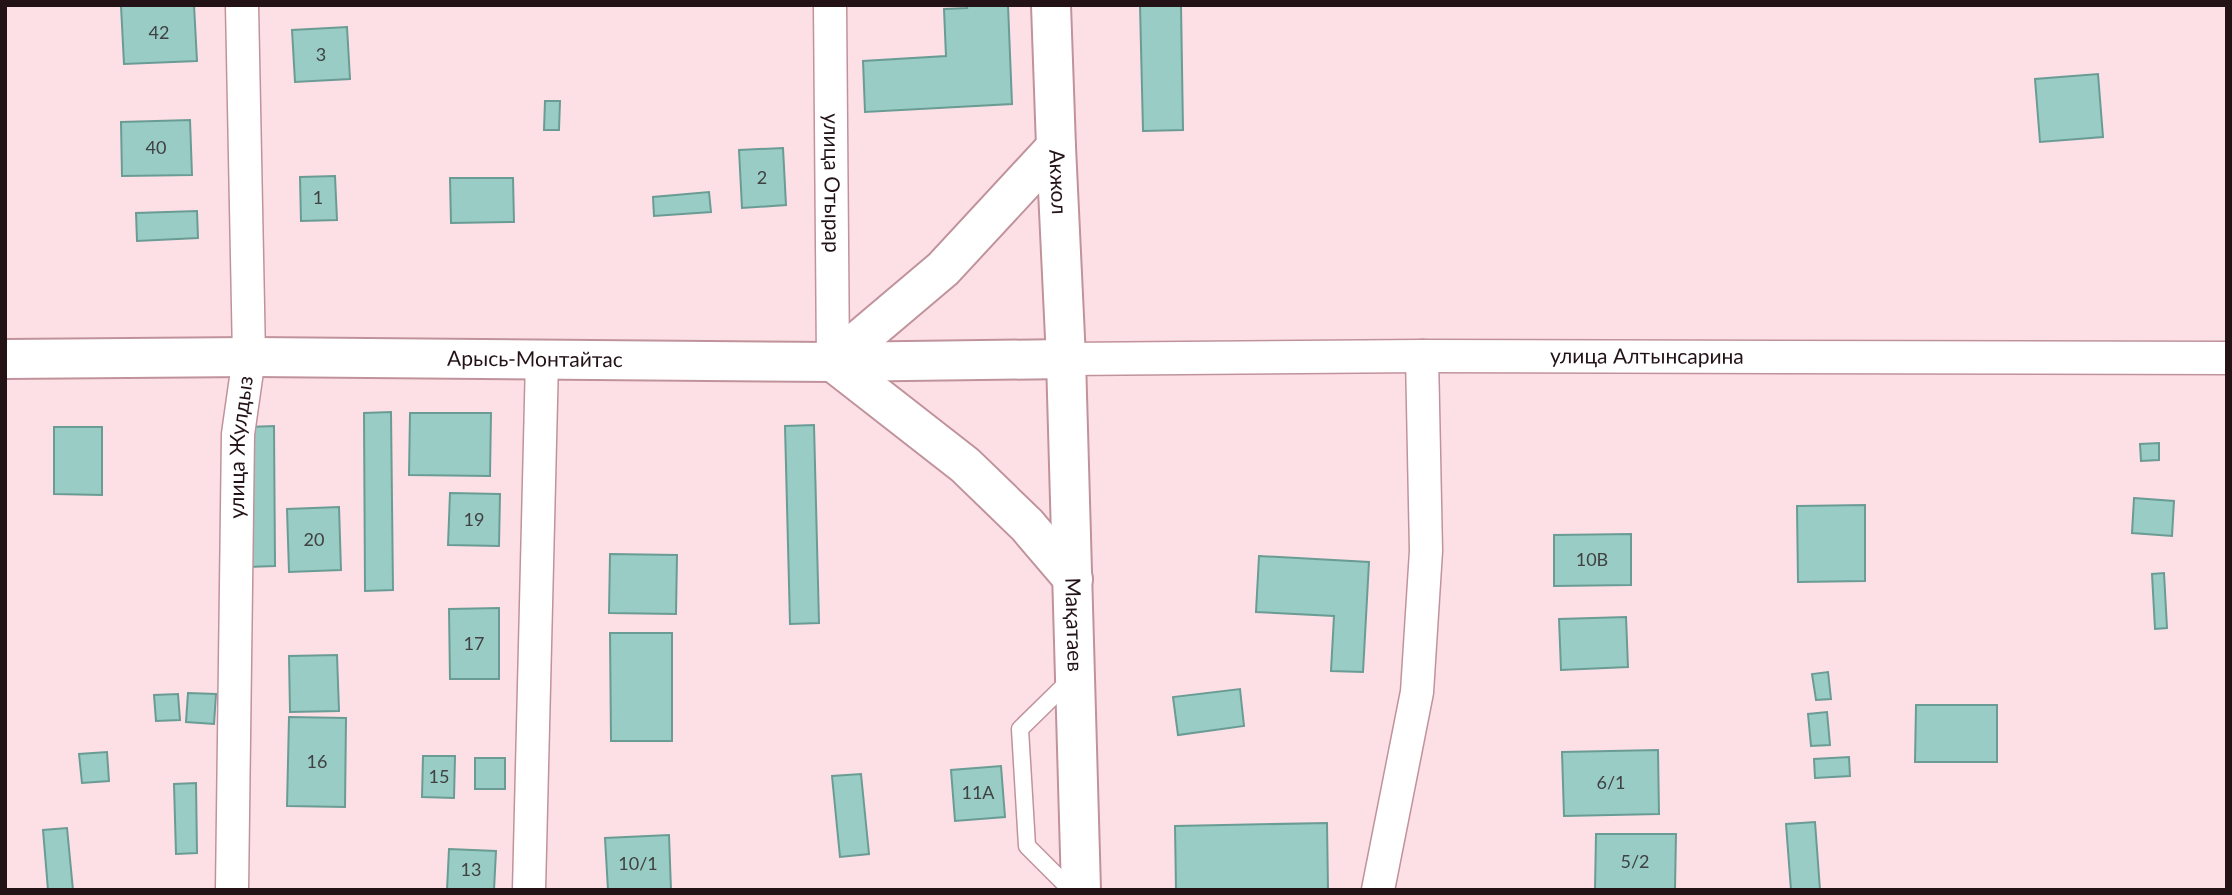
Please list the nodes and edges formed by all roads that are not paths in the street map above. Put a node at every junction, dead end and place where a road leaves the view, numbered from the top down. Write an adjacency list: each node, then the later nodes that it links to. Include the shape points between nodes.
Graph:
1 (242, 5): 6 (street, улица Жулдыз)
2 (830, 5): 11 (street, улица Отырар)
3 (1051, 5): 4 (main road, Акжол)
4 (1056, 147): 9 (main road, Акжол); 11 (main road, via 943,269)
5 (1422, 356): 7 (street, улица Алтынсарина); 9 (street, улица Алтынсарина); 18 (street, via 1426,551 1417,692)
6 (249, 357): 8 (main road, Арысь-Монтайтас); 10 (main road, Арысь-Монтайтас); 14 (street, улица Жулдыз, via 238,434)
7 (2227, 358)
8 (5, 359)
9 (1066, 359): 11 (main road, Арысь-Монтайтас); 12 (main road, Мақатаев)
10 (542, 360): 11 (main road, Арысь-Монтайтас); 15 (street)
11 (833, 362): 12 (main road, via 965,465 1027,525)
12 (1073, 579): 13 (main road, Мақатаев)
13 (1075, 675): 16 (lane, via 1020,729 1027,846); 17 (main road, Мақатаев)
14 (232, 890)
15 (529, 890)
16 (1070, 890)
17 (1081, 890)
18 (1378, 890)

